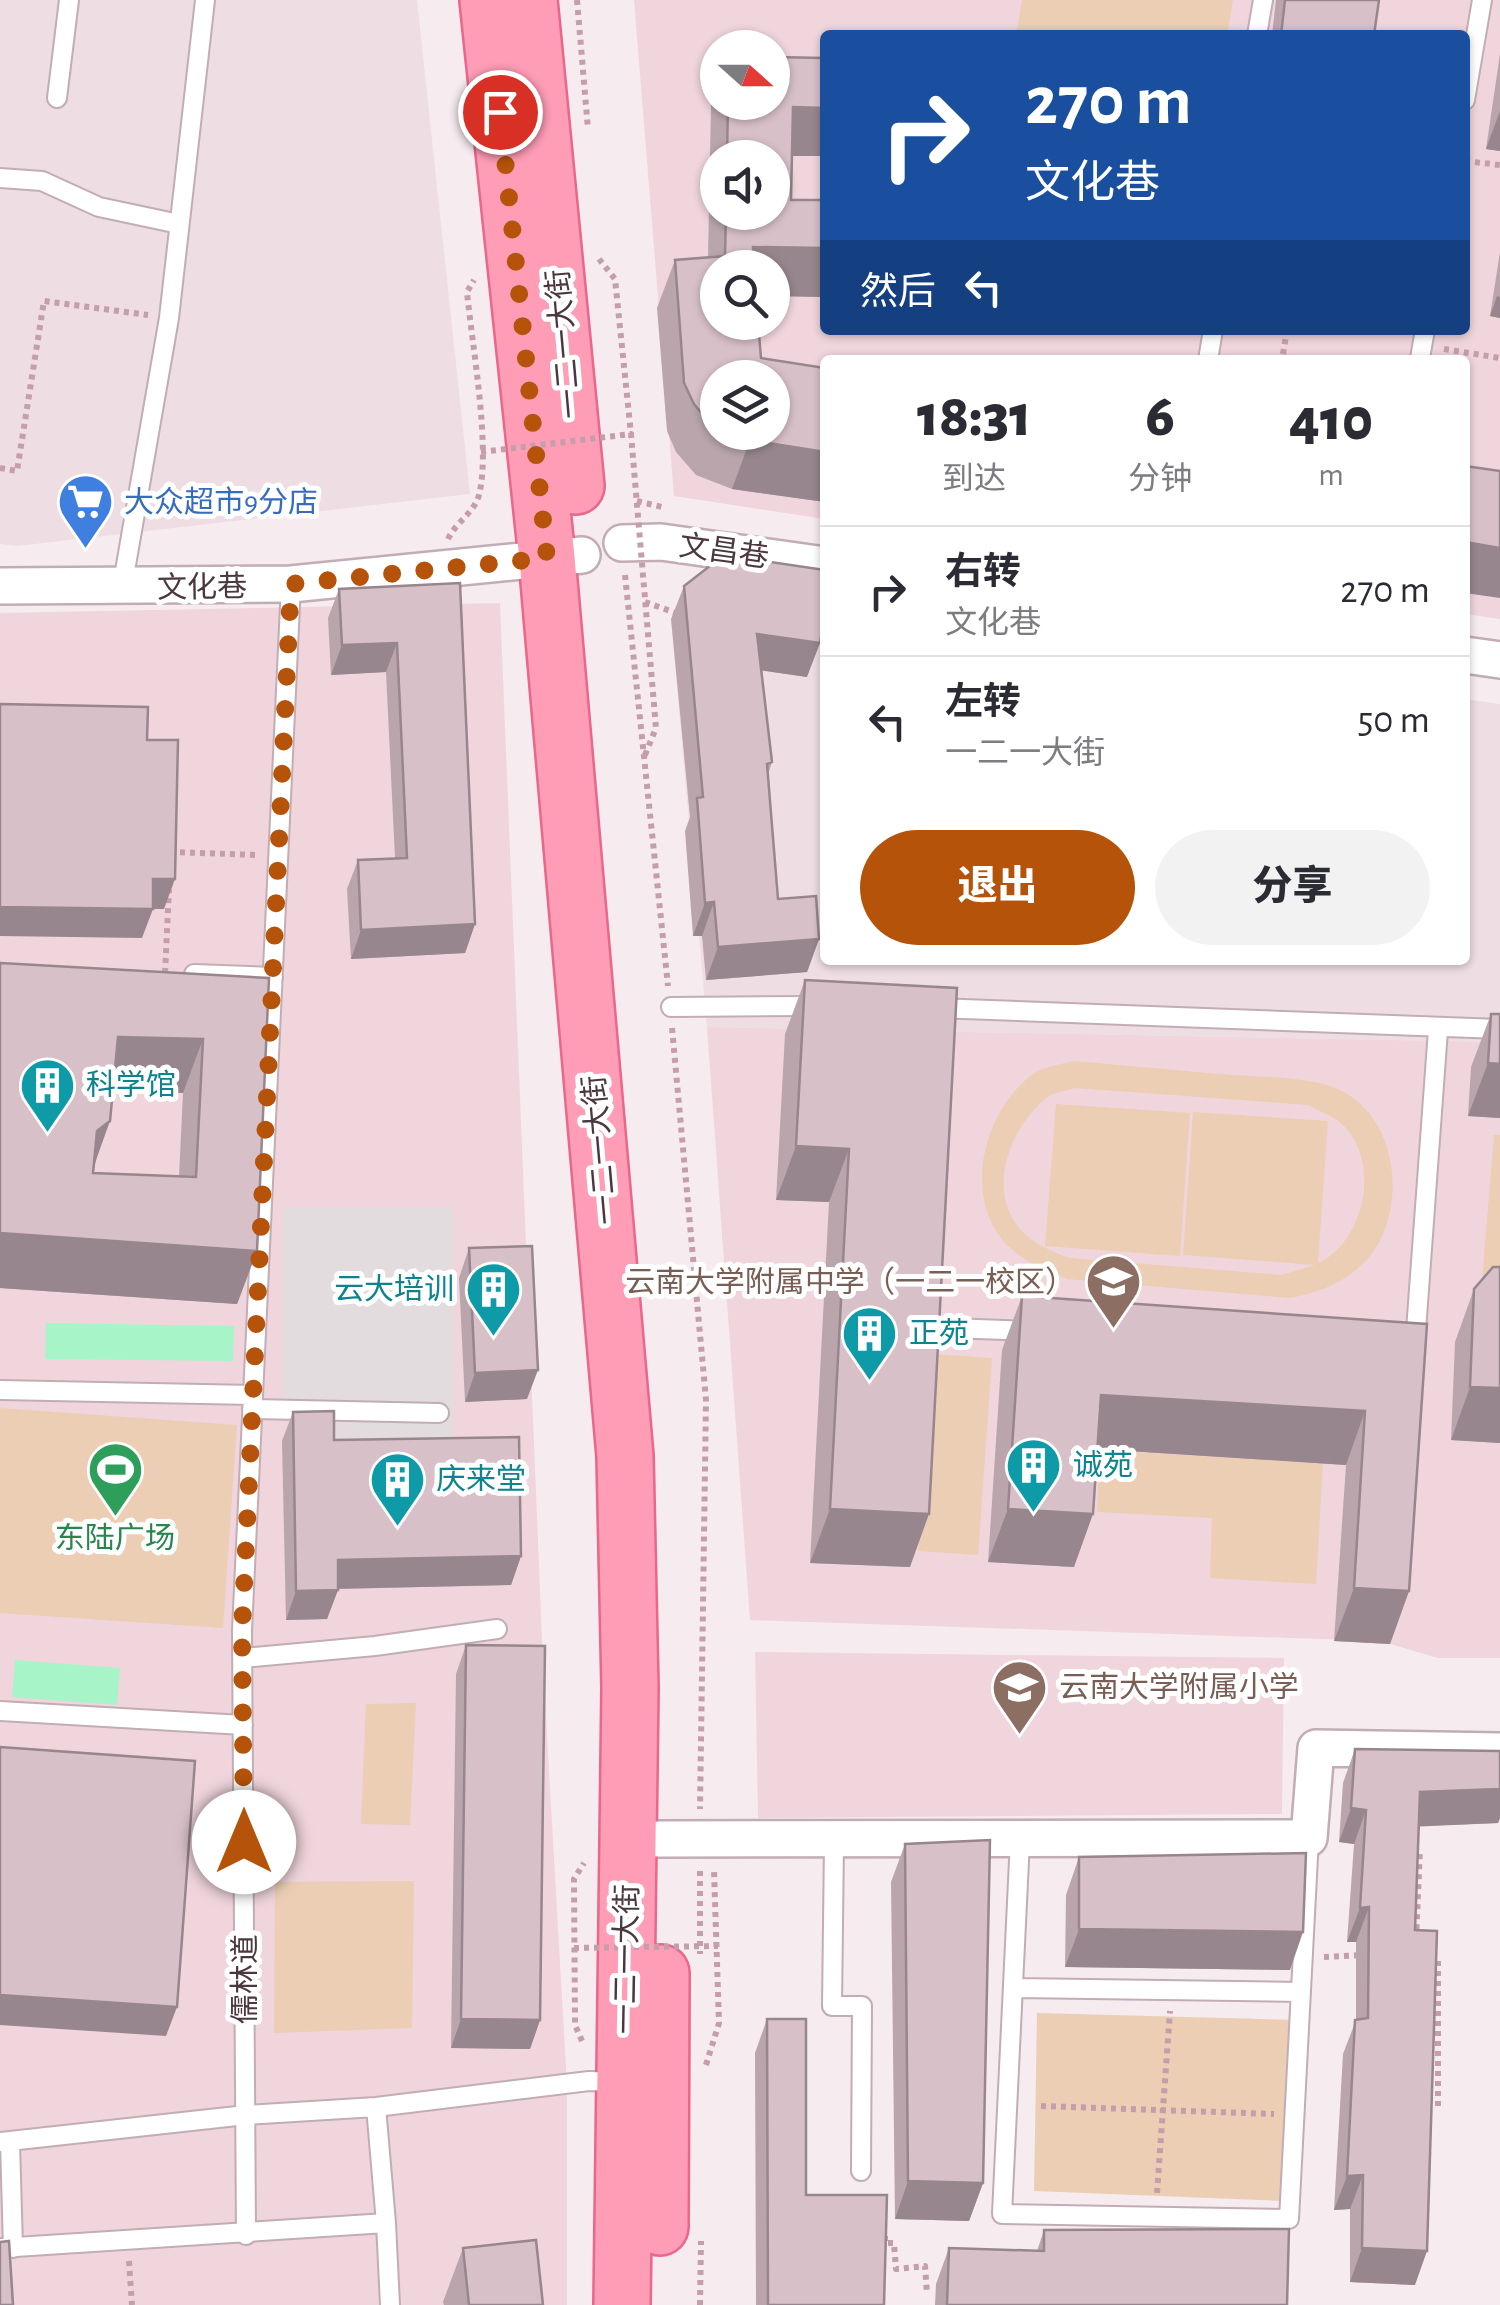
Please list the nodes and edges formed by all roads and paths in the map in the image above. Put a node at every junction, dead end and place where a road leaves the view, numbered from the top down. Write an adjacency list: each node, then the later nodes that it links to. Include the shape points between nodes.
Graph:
1 (70, 0): 10 (lane)
2 (205, 0): 15 (lane)
3 (488, 0): 30 (main road, 一二一大街)
4 (529, 0): 30 (main road, 一二一大街)
5 (577, 0): 11 (path)
6 (1262, 0): 8 (lane)
7 (1482, 0): 9 (lane)
8 (1259, 30)
9 (1470, 71)
10 (57, 98)
11 (589, 140)
12 (1470, 161): 13 (path)
13 (1500, 165)
14 (0, 178): 15 (lane, via 42,182 99,207)
15 (180, 224): 20 (lane)
16 (597, 239): 17 (path)
17 (599, 259): 19 (path); 26 (path, via 614,279)
18 (476, 278): 28 (path, via 467,292)
19 (600, 278)
20 (169, 318): 29 (path, via 44,301 17,471); 35 (lane)
21 (1286, 335): 23 (path)
22 (1423, 344): 24 (path)
23 (1283, 354)
24 (1500, 358)
25 (613, 426): 27 (path)
26 (631, 434): 28 (path, bridge); 36 (path, bridge)
27 (614, 444)
28 (481, 452): 32 (path, via 474,508 456,522)
29 (0, 468)
30 (584, 552): 31 (street, 文昌巷, via 661,542); 32 (street, 文化巷); 40 (path); 63 (main road, 一二一大街, via 658,1458); 79 (main road, 一二一大街, via 630,1688)
31 (820, 564)
32 (435, 567): 33 (street, 文化巷)
33 (291, 584): 35 (street, 文化巷); 41 (lane, 儒林道)
34 (0, 586): 35 (street, 文化巷)
35 (122, 588)
36 (645, 602): 37 (path); 40 (path, bridge, via 656,728)
37 (678, 614)
38 (1470, 657): 39 (street)
39 (1500, 660)
40 (644, 757): 46 (path)
41 (279, 856): 42 (path, via 170,852); 45 (lane, 儒林道)
42 (170, 869)
43 (169, 886): 44 (path)
44 (164, 973): 45 (lane)
45 (274, 977): 55 (lane, 儒林道)
46 (670, 1007): 47 (lane); 63 (path, via 706,1400)
47 (844, 1007)
48 (923, 1008): 49 (lane)
49 (1438, 1030): 50 (lane); 53 (lane, via 1417,1344)
50 (1500, 1030)
51 (950, 1328): 52 (lane)
52 (1047, 1331)
53 (1397, 1344)
54 (0, 1390): 55 (lane)
55 (253, 1402): 56 (lane); 58 (lane, 儒林道)
56 (439, 1413)
57 (497, 1629): 58 (lane)
58 (242, 1658): 60 (lane, 儒林道)
59 (0, 1711): 60 (lane)
60 (243, 1725): 85 (lane, 儒林道)
61 (1500, 1751): 62 (street, via 1316,1748)
62 (1309, 1838): 64 (street); 72 (lane)
63 (679, 1839): 65 (street); 73 (path); 79 (main road, 一二一大街)
64 (1020, 1840): 65 (street); 74 (lane)
65 (834, 1842): 87 (lane, via 832,2006 862,2006)
66 (1420, 1850): 82 (path, via 1416,1956 1438,1959)
67 (718, 1877): 69 (path)
68 (574, 1879): 70 (path)
69 (718, 1946): 70 (path, bridge); 79 (path, via 719,2023)
70 (574, 1948): 77 (path)
71 (1378, 1954): 72 (path)
72 (1303, 1958): 76 (lane)
73 (701, 1965)
74 (1013, 1988): 75 (lane); 88 (lane, via 1002,2214)
75 (1172, 1990): 76 (lane); 83 (path)
76 (1301, 1992): 84 (lane)
77 (575, 2025)
78 (702, 2039): 79 (path)
79 (663, 2080): 81 (lane, via 589,2081); 98 (main road, 一二一大街); 99 (main road, 一二一大街)
80 (1040, 2106): 83 (path)
81 (376, 2107): 85 (lane); 89 (lane)
82 (1438, 2107)
83 (1162, 2110): 84 (path); 88 (path)
84 (1295, 2115): 88 (lane, via 1290,2219)
85 (246, 2116): 86 (lane); 92 (lane, 儒林道)
86 (5, 2142): 94 (lane)
87 (861, 2170)
88 (1155, 2216)
89 (386, 2224): 92 (lane); 97 (lane)
90 (701, 2228): 100 (path)
91 (886, 2228): 95 (path, via 896,2269 925,2266)
92 (246, 2236): 93 (lane)
93 (128, 2242): 94 (lane); 96 (path)
94 (7, 2248)
95 (927, 2294)
96 (132, 2305)
97 (390, 2305)
98 (622, 2305)
99 (658, 2305)
100 (700, 2305)

